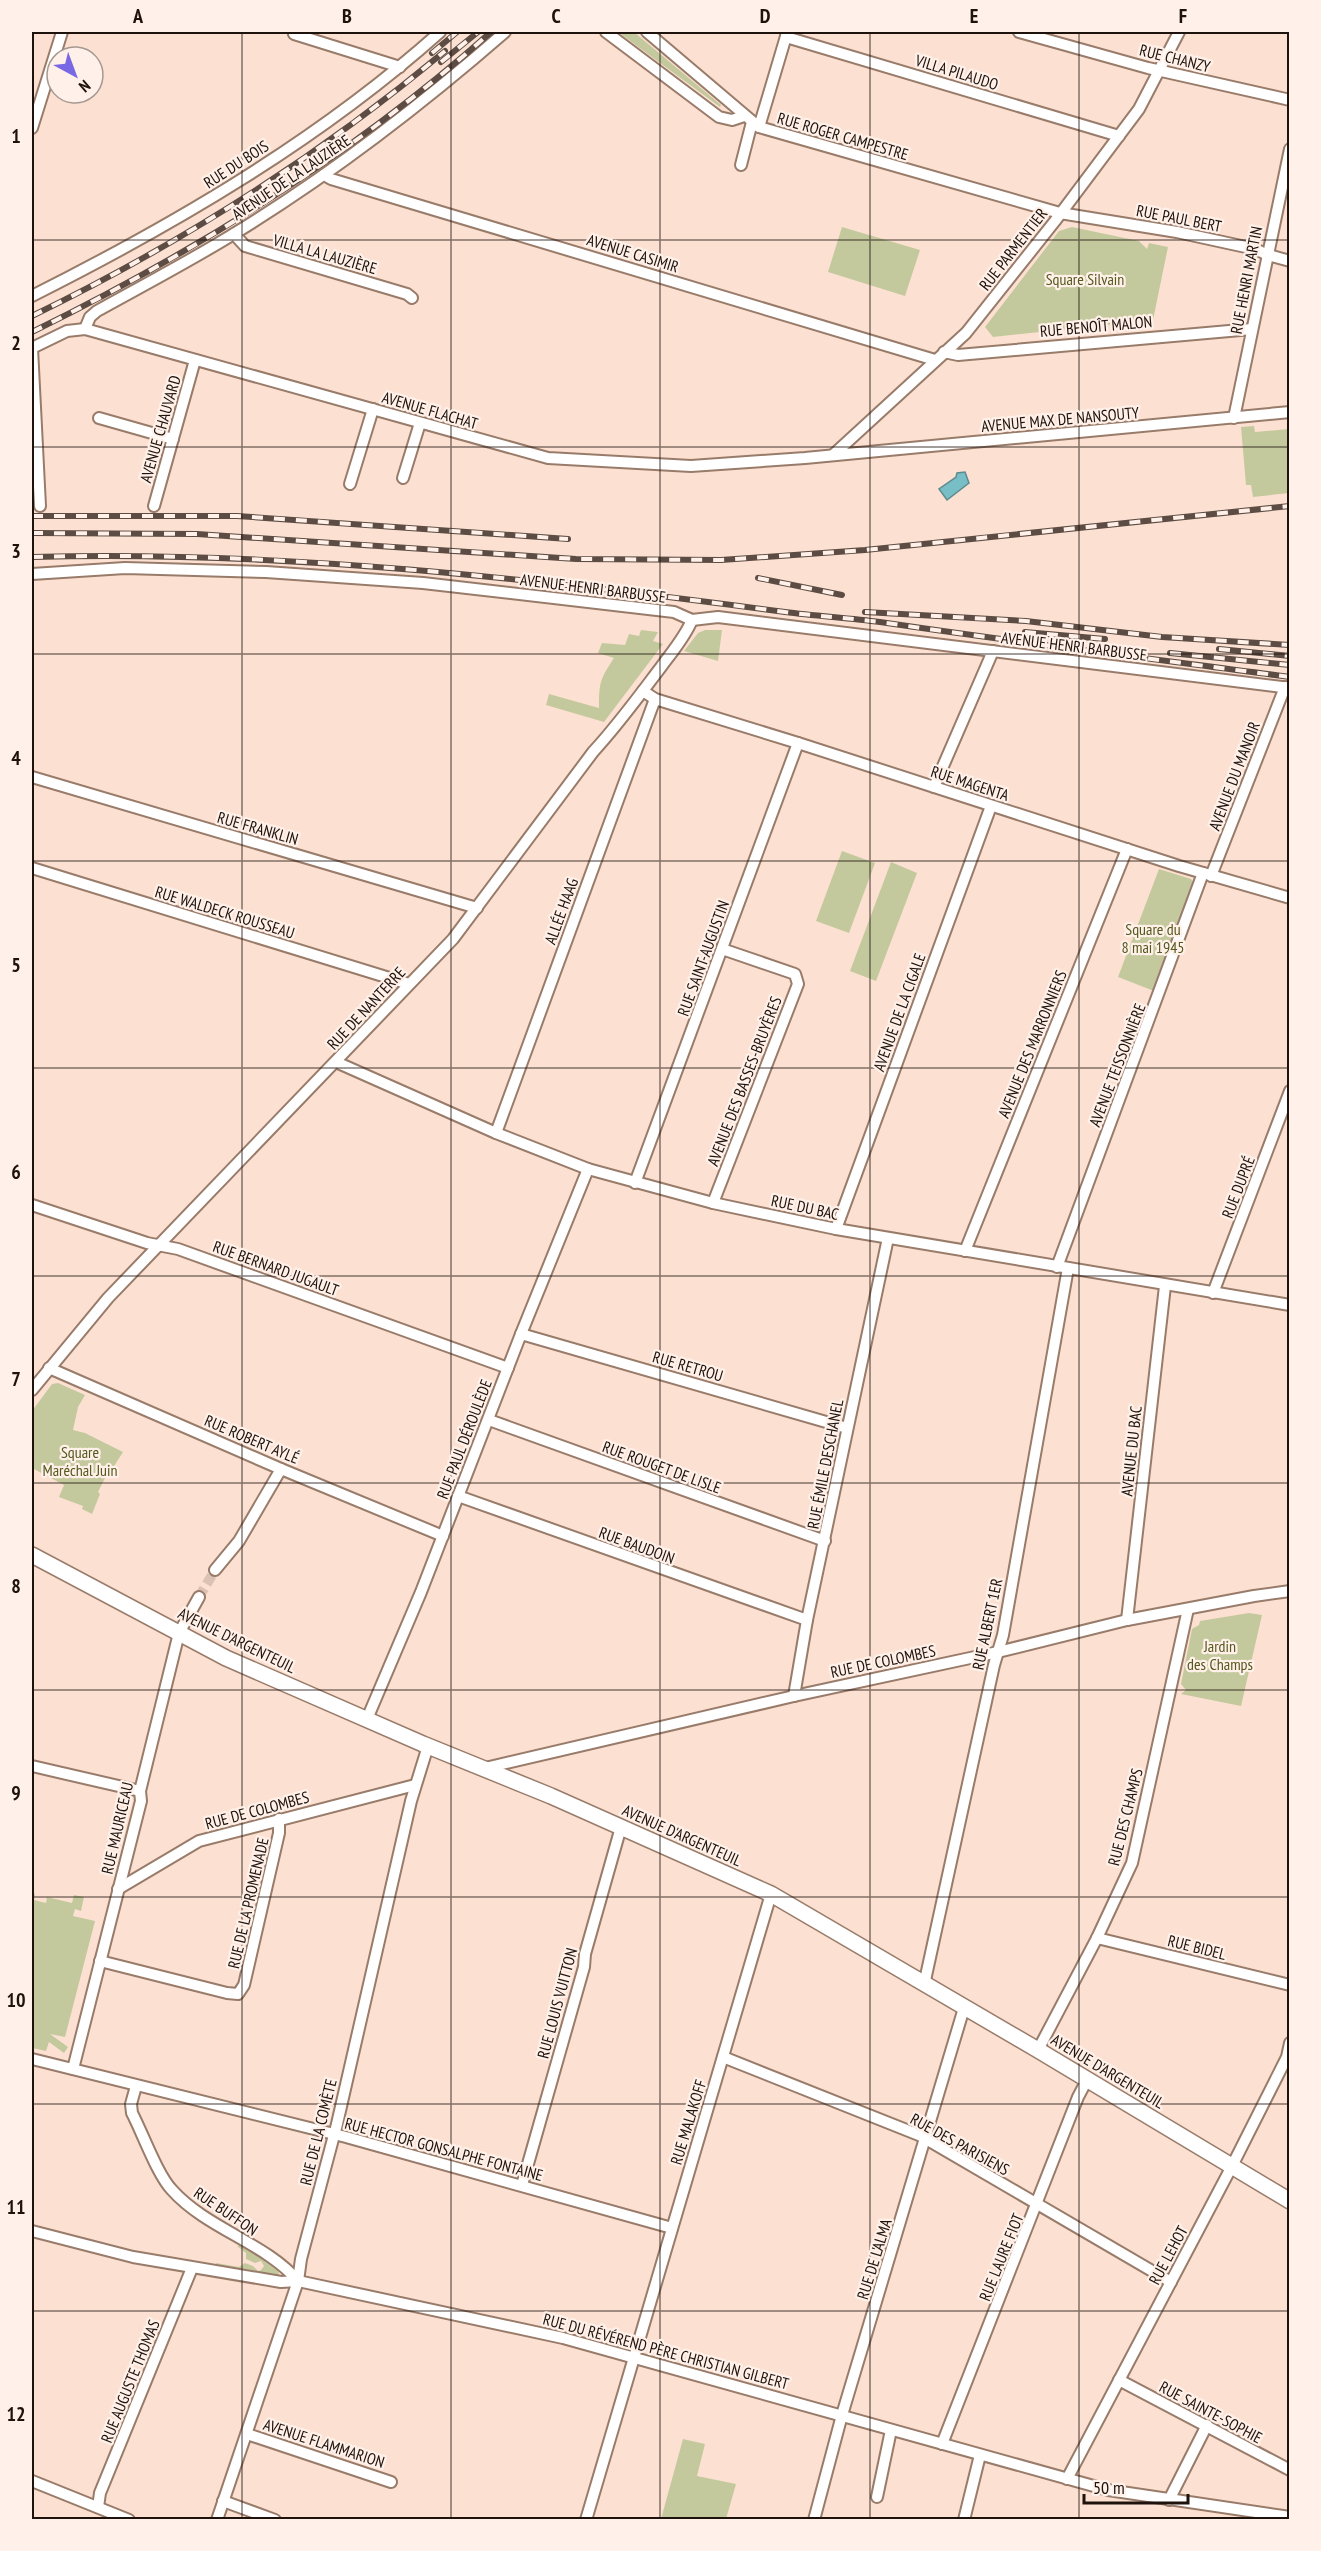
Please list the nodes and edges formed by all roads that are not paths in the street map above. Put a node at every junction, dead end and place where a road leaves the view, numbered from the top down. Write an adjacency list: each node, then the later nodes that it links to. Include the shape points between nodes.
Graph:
1 (62, 32): 14 (street)
2 (440, 32): 10 (street, RUE DU BOIS)
3 (505, 32): 18 (street, AVENUE DE LA LAUZIÈRE)
4 (606, 32): 13 (street, via 719,117)
5 (647, 32): 13 (street, RUE ROGER CAMPESTRE)
6 (1019, 32): 11 (street, RUE CHANZY)
7 (1179, 32): 11 (street, RUE PARMENTIER)
8 (294, 34): 10 (street)
9 (787, 34): 13 (street); 15 (street, VILLA PILAUDO)
10 (400, 67): 23 (street, RUE DU BOIS, via 226,190)
11 (1160, 71): 12 (street, RUE CHANZY); 15 (street, RUE PARMENTIER, via 1139,110)
12 (1290, 100)
13 (752, 122): 17 (street); 19 (street, RUE ROGER CAMPESTRE)
14 (32, 129)
15 (1119, 136): 19 (street, RUE PARMENTIER)
16 (1290, 149): 21 (street, RUE HENRI MARTIN)
17 (741, 165)
18 (324, 175): 20 (street, AVENUE DE LA LAUZIÈRE); 30 (street, AVENUE CASIMIR)
19 (1060, 213): 21 (street, RUE PAUL BERT, via 1177,232); 28 (street, RUE PARMENTIER, via 966,333)
20 (234, 234): 24 (street, VILLA LA LAUZIÈRE, via 245,246); 26 (street, AVENUE DE LA LAUZIÈRE, via 97,311)
21 (1268, 255): 22 (street, RUE PAUL BERT); 25 (street, RUE HENRI MARTIN)
22 (1290, 261)
23 (32, 296)
24 (412, 298)
25 (1252, 328): 28 (street, RUE BENOÎT MALON, via 958,355); 34 (street, RUE HENRI MARTIN)
26 (85, 329): 27 (street, AVENUE FLACHAT, via 67,331); 29 (street, AVENUE FLACHAT)
27 (32, 348): 40 (street)
28 (944, 352): 30 (street, RUE PARMENTIER)
29 (195, 360): 31 (street, AVENUE FLACHAT); 36 (street, AVENUE CHAUVARD)
30 (935, 360): 37 (street, RUE PARMENTIER)
31 (374, 409): 35 (street, AVENUE FLACHAT); 39 (street)
32 (1290, 412): 34 (street, AVENUE MAX DE NANSOUTY)
33 (99, 418): 36 (street)
34 (1234, 418): 37 (street, AVENUE MAX DE NANSOUTY)
35 (420, 423): 37 (street, AVENUE FLACHAT, via 548,458 691,466); 38 (street)
36 (173, 439): 41 (street, AVENUE CHAUVARD)
37 (833, 455)
38 (403, 478)
39 (350, 484)
40 (40, 506)
41 (154, 506)
42 (32, 574): 43 (street, AVENUE HENRI BARBUSSE, via 125,568 383,580 674,612)
43 (692, 620): 44 (street, AVENUE HENRI BARBUSSE, via 718,616); 46 (street, RUE DE NANTERRE)
44 (993, 651): 45 (street, AVENUE HENRI BARBUSSE); 50 (street)
45 (1287, 688): 54 (street, AVENUE DU MANOIR)
46 (643, 691): 47 (street, RUE MAGENTA); 56 (street, RUE DE NANTERRE)
47 (655, 699): 48 (street, RUE MAGENTA); 61 (street, ALLÉE HAAG)
48 (798, 743): 50 (street, RUE MAGENTA); 57 (street, RUE SAINT-AUGUSTIN)
49 (32, 777): 56 (street, RUE FRANKLIN)
50 (934, 787): 51 (street, RUE MAGENTA)
51 (991, 806): 52 (street, RUE MAGENTA); 66 (street, AVENUE DE LA CIGALE)
52 (1127, 849): 54 (street, RUE MAGENTA); 69 (street, AVENUE DES MARRONNIERS)
53 (32, 868): 58 (street, RUE WALDECK ROUSSEAU)
54 (1207, 874): 55 (street, RUE MAGENTA); 70 (street, AVENUE TEISSONNIÈRE)
55 (1290, 898)
56 (477, 908): 58 (street, RUE DE NANTERRE)
57 (722, 949): 63 (street, RUE SAINT-AUGUSTIN); 64 (street, AVENUE DES BASSES-BRUYÈRES, via 795,974 798,984)
58 (409, 984): 59 (street, RUE DE NANTERRE)
59 (336, 1062): 61 (street, RUE DU BAC); 68 (street, RUE DE NANTERRE)
60 (1290, 1092): 72 (street, RUE DUPRÉ)
61 (496, 1132): 62 (street, RUE DU BAC)
62 (588, 1169): 63 (street, RUE DU BAC); 74 (street, RUE PAUL DÉROULÈDE)
63 (635, 1183): 64 (street, RUE DU BAC)
64 (713, 1203): 66 (street, RUE DU BAC)
65 (32, 1205): 68 (street, RUE BERNARD JUGAULT)
66 (836, 1229): 67 (street, RUE DU BAC)
67 (888, 1238): 69 (street, RUE DU BAC); 79 (street, RUE ÉMILE DESCHANEL)
68 (160, 1245): 75 (street, RUE DE NANTERRE, via 101,1306); 76 (street, RUE BERNARD JUGAULT)
69 (965, 1251): 70 (street, RUE DU BAC)
70 (1062, 1267): 71 (street, RUE DU BAC); 92 (street, RUE ALBERT 1ER)
71 (1165, 1286): 72 (street, RUE DU BAC); 90 (street, AVENUE DU BAC)
72 (1213, 1293): 73 (street, RUE DU BAC)
73 (1290, 1305)
74 (521, 1334): 76 (street, RUE PAUL DÉROULÈDE); 79 (street, RUE RETROU)
75 (50, 1368): 77 (street, RUE DE NANTERRE); 80 (street, RUE ROBERT AYLÉ)
76 (508, 1368): 78 (street, RUE PAUL DÉROULÈDE)
77 (32, 1390)
78 (489, 1420): 81 (street, RUE PAUL DÉROULÈDE); 83 (street, RUE ROUGET DE LISLE)
79 (847, 1428): 83 (street, RUE ÉMILE DESCHANEL)
80 (281, 1469): 82 (street, RUE ROBERT AYLÉ); 85 (street, via 239,1541)
81 (458, 1496): 82 (street, RUE PAUL DÉROULÈDE); 89 (street, RUE BAUDOIN)
82 (443, 1536): 94 (street, RUE PAUL DÉROULÈDE)
83 (825, 1541): 89 (street, RUE ÉMILE DESCHANEL)
84 (32, 1555): 91 (main road, AVENUE D'ARGENTEUIL)
85 (214, 1570)
86 (1290, 1592): 88 (street, RUE DE COLOMBES)
87 (199, 1597): 91 (street, RUE MAURICEAU)
88 (1188, 1609): 90 (street, RUE DE COLOMBES); 104 (street, RUE DES CHAMPS, via 1132,1863)
89 (807, 1620): 93 (street, RUE ÉMILE DESCHANEL)
90 (1127, 1620): 92 (street, RUE DE COLOMBES)
91 (179, 1633): 94 (main road, AVENUE D'ARGENTEUIL, via 226,1658); 99 (street, RUE MAURICEAU)
92 (998, 1652): 93 (street, RUE DE COLOMBES); 106 (street, RUE ALBERT 1ER)
93 (794, 1696): 97 (street, RUE DE COLOMBES)
94 (367, 1719): 95 (main road, AVENUE D'ARGENTEUIL)
95 (428, 1746): 97 (main road, AVENUE D'ARGENTEUIL); 98 (street, RUE DE LA COMÈTE)
96 (32, 1766): 99 (street)
97 (485, 1768): 101 (main road, AVENUE D'ARGENTEUIL)
98 (415, 1785): 100 (street, RUE DE COLOMBES); 117 (street, RUE DE LA COMÈTE)
99 (140, 1791): 102 (street, RUE MAURICEAU, via 141,1801)
100 (279, 1819): 102 (street, RUE DE COLOMBES, via 199,1841); 105 (street, RUE DE LA PROMENADE, via 244,1985 238,1994)
101 (621, 1827): 103 (main road, AVENUE D'ARGENTEUIL); 120 (street, RUE LOUIS VUITTON)
102 (118, 1889): 105 (street, RUE MAURICEAU)
103 (771, 1894): 106 (main road, AVENUE D'ARGENTEUIL); 111 (street, RUE MALAKOFF)
104 (1097, 1938): 107 (street, RUE BIDEL); 110 (street, RUE DES CHAMPS)
105 (100, 1961): 114 (street, RUE MAURICEAU)
106 (924, 1985): 108 (main road, AVENUE D'ARGENTEUIL)
107 (1290, 1985)
108 (964, 2008): 110 (main road, AVENUE D'ARGENTEUIL); 118 (street, RUE DE L'ALMA)
109 (1290, 2043): 112 (street, RUE LEHOT)
110 (1038, 2050): 115 (main road, AVENUE D'ARGENTEUIL)
111 (723, 2057): 118 (street, RUE DES PARISIENS); 123 (street, RUE MALAKOFF)
112 (1289, 2058): 119 (street, RUE LEHOT)
113 (32, 2059): 114 (street, RUE HECTOR GONSALPHE FONTAINE)
114 (74, 2069): 116 (street, RUE HECTOR GONSALPHE FONTAINE)
115 (1087, 2080): 119 (main road, AVENUE D'ARGENTEUIL); 122 (street, RUE LAURE FIOT)
116 (136, 2086): 117 (street, RUE HECTOR GONSALPHE FONTAINE); 126 (street, RUE BUFFON, via 132,2113 172,2190 195,2211 285,2267)
117 (334, 2134): 120 (street, RUE HECTOR GONSALPHE FONTAINE); 126 (street, RUE DE LA COMÈTE)
118 (926, 2139): 122 (street, RUE DES PARISIENS); 130 (street, RUE DE L'ALMA)
119 (1232, 2166): 121 (main road, AVENUE D'ARGENTEUIL); 127 (street, RUE LEHOT)
120 (522, 2185): 123 (street, RUE HECTOR GONSALPHE FONTAINE)
121 (1290, 2201)
122 (1037, 2205): 127 (street, RUE DES PARISIENS); 134 (street, RUE LAURE FIOT)
123 (672, 2228): 128 (street, RUE MALAKOFF)
124 (32, 2231): 125 (street, RUE DU RÉVÉREND PÈRE CHRISTIAN GILBERT)
125 (192, 2268): 126 (street, RUE DU RÉVÉREND PÈRE CHRISTIAN GILBERT, via 281,2282); 143 (street, RUE AUGUSTE THOMAS, via 100,2493)
126 (298, 2281): 128 (street, RUE DU RÉVÉREND PÈRE CHRISTIAN GILBERT, via 522,2327); 133 (street, RUE DE LA COMÈTE)
127 (1171, 2283): 129 (street, RUE LEHOT)
128 (633, 2357): 130 (street, RUE DU RÉVÉREND PÈRE CHRISTIAN GILBERT); 148 (street, RUE MALAKOFF)
129 (1119, 2380): 131 (street, RUE SAINTE-SOPHIE); 137 (street, RUE LEHOT)
130 (842, 2415): 132 (street, RUE DU RÉVÉREND PÈRE CHRISTIAN GILBERT); 149 (street, RUE DE L'ALMA)
131 (1207, 2426): 136 (street, RUE SAINTE-SOPHIE); 141 (street)
132 (891, 2430): 134 (street, RUE DU RÉVÉREND PÈRE CHRISTIAN GILBERT); 140 (street)
133 (247, 2433): 138 (street, AVENUE FLAMMARION); 142 (street, RUE DE LA COMÈTE)
134 (942, 2444): 135 (street, RUE DU RÉVÉREND PÈRE CHRISTIAN GILBERT)
135 (980, 2455): 137 (street, RUE DU RÉVÉREND PÈRE CHRISTIAN GILBERT); 150 (street)
136 (1290, 2470)
137 (1067, 2480): 141 (street, RUE DU RÉVÉREND PÈRE CHRISTIAN GILBERT)
138 (391, 2482)
139 (33, 2485): 143 (street)
140 (877, 2498)
141 (1169, 2500): 144 (street, RUE DU RÉVÉREND PÈRE CHRISTIAN GILBERT)
142 (223, 2501): 146 (street, RUE DE LA COMÈTE); 147 (street)
143 (98, 2507): 145 (street)
144 (1290, 2517)
145 (129, 2520)
146 (217, 2520)
147 (275, 2520)
148 (586, 2520)
149 (814, 2520)
150 (964, 2520)

